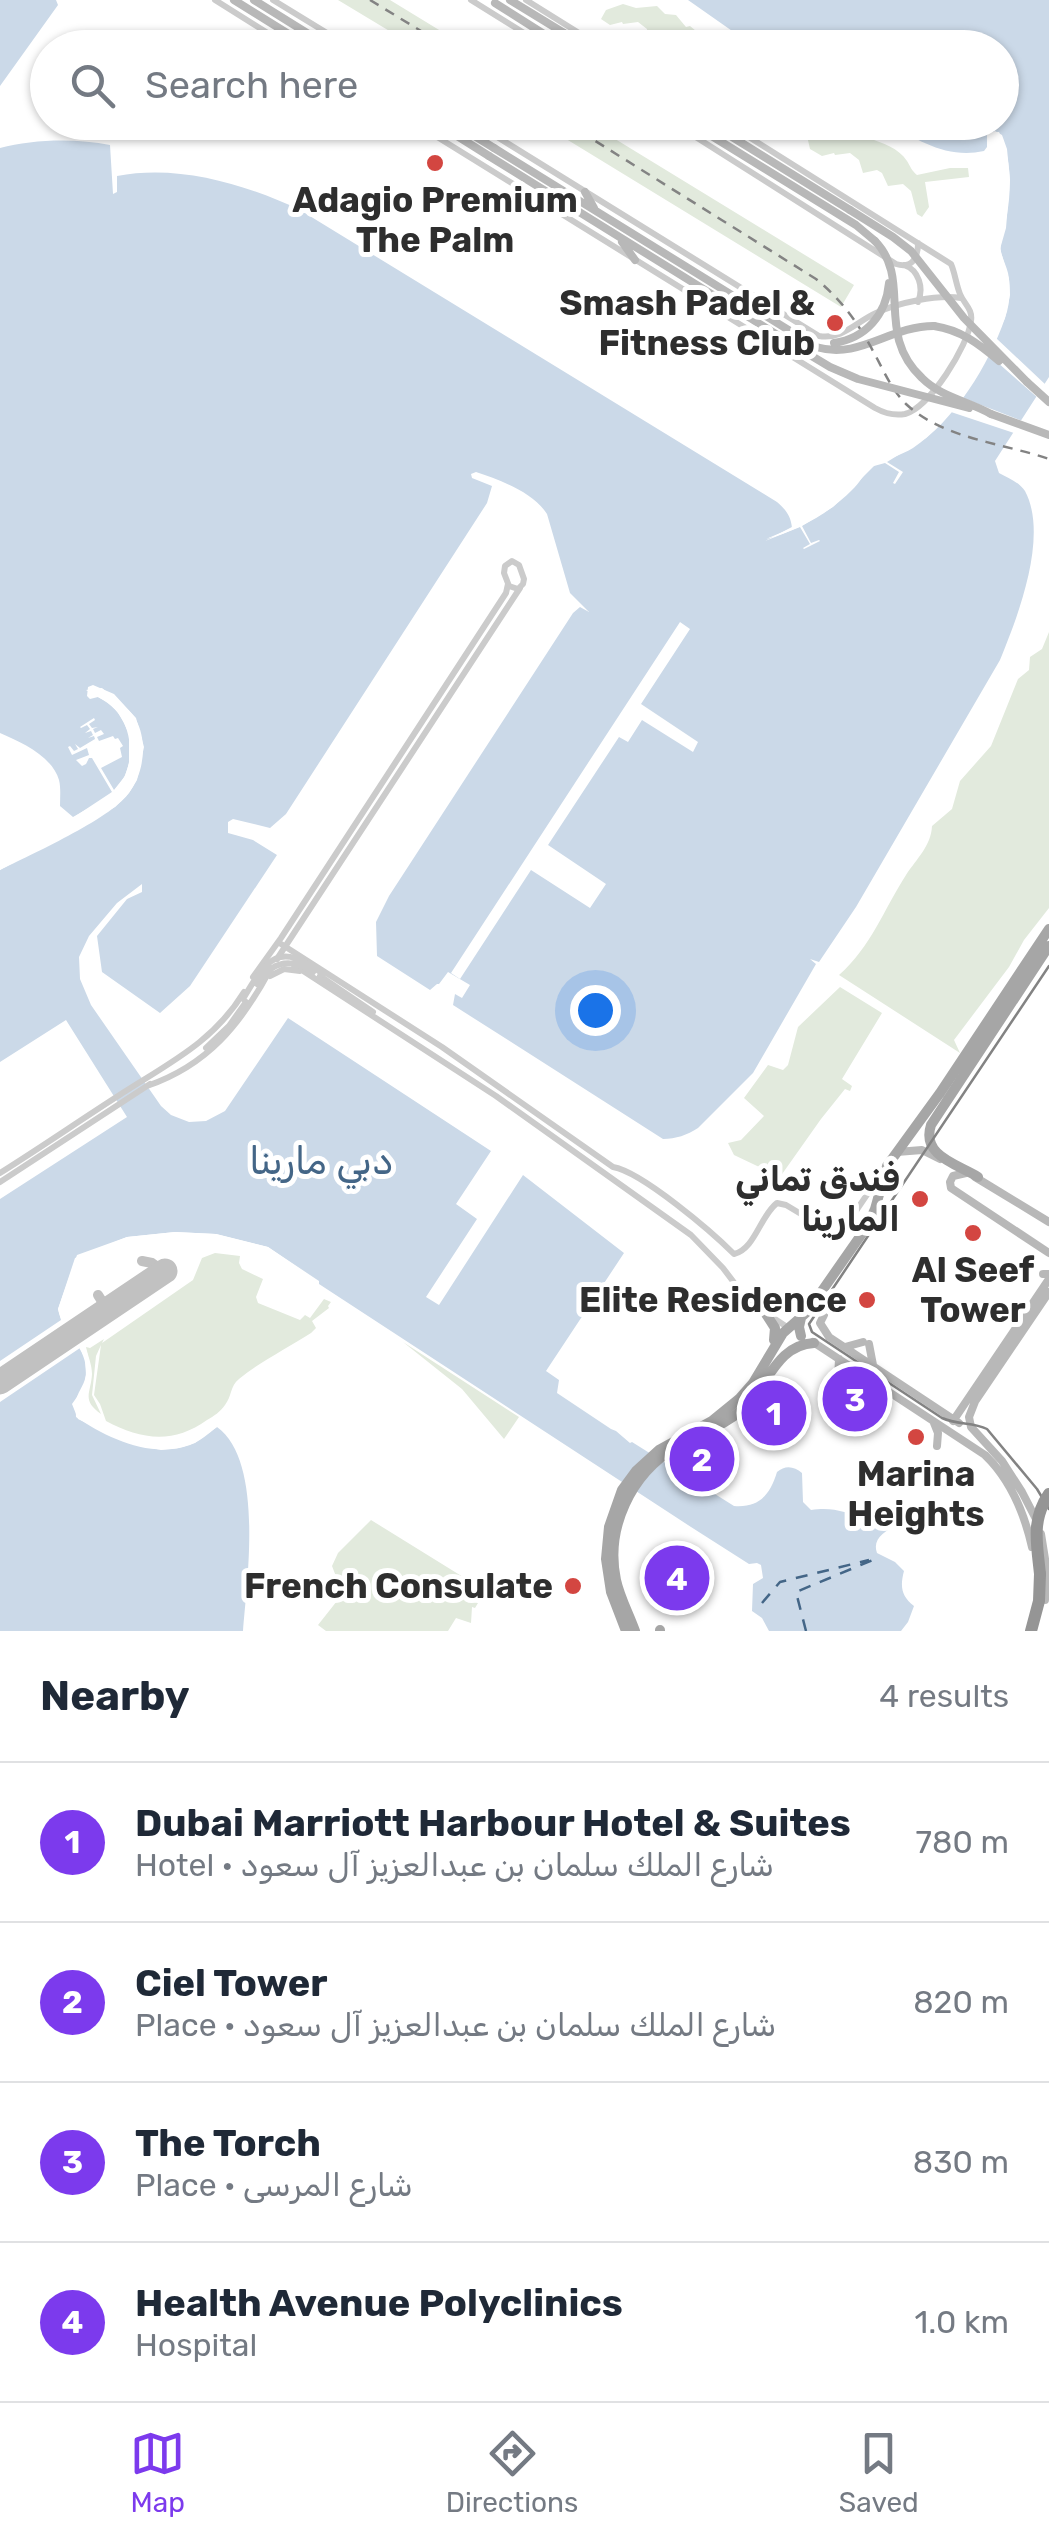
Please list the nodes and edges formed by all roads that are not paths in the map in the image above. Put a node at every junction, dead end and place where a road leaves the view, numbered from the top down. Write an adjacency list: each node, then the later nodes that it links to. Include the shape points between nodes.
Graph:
1 (234, 0): 9 (main road)
2 (255, 0): 10 (main road)
3 (273, 0): 11 (street)
4 (470, 0): 13 (street)
5 (510, 0): 20 (main road, bridge)
6 (492, 2): 19 (main road, bridge)
7 (530, 2): 13 (street); 13 (street, via 531,20); 21 (street)
8 (219, 3): 9 (main road); 14 (street)
9 (244, 6): 12 (main road)
10 (290, 22): 11 (main road); 16 (main road)
11 (310, 22): 17 (street)
12 (278, 28): 15 (main road)
13 (517, 28): 18 (street)
14 (263, 30)
15 (281, 30)
16 (303, 30)
17 (322, 30)
18 (520, 30)
19 (538, 30)
20 (559, 30)
21 (574, 30)
22 (442, 140): 32 (street)
23 (450, 140): 32 (street)
24 (462, 140): 32 (street)
25 (469, 140): 34 (main road, bridge)
26 (475, 140): 34 (main road, bridge)
27 (501, 140): 40 (street)
28 (701, 140): 35 (street)
29 (717, 140): 33 (main road)
30 (744, 140): 37 (main road)
31 (753, 140): 36 (street)
32 (451, 146): 47 (street)
33 (730, 148): 35 (main road); 39 (main road)
34 (491, 152): 41 (main road); 42 (main road)
35 (739, 164): 38 (street)
36 (793, 164): 37 (main road); 44 (street)
37 (799, 178): 58 (main road, bridge, via 911,251)
38 (772, 184): 39 (main road); 48 (street)
39 (789, 184): 43 (main road)
40 (585, 192): 41 (main road); 45 (street)
41 (597, 212): 46 (main road)
42 (620, 238): 47 (main road); 51 (main road)
43 (876, 241): 56 (main road, bridge, via 888,273 886,302 866,330 834,343); 60 (main road, bridge, via 892,270 896,332 909,364 933,387)
44 (918, 242): 48 (street, via 916,257); 53 (street, via 950,262)
45 (670, 244): 46 (main road); 49 (street)
46 (654, 246): 52 (main road)
47 (635, 260): 50 (street)
48 (903, 265): 54 (street, via 917,274)
49 (724, 278): 52 (main road); 54 (street, via 824,337 876,312)
50 (686, 290): 51 (main road); 57 (street)
51 (710, 294): 55 (main road)
52 (734, 295): 56 (main road)
53 (962, 298): 54 (street); 57 (street, via 972,322 955,359 932,393 902,414 875,408)
54 (918, 302)
55 (764, 326): 57 (main road); 60 (main road, bridge, via 858,379)
56 (781, 326): 58 (main road, bridge, via 837,351 905,328 951,329)
57 (778, 348)
58 (1026, 382): 59 (main road)
59 (1049, 402)
60 (991, 414): 61 (main road)
61 (1049, 436)
62 (508, 584): 63 (street); 63 (street, via 504,568 514,562 524,578); 64 (street)
63 (520, 588): 65 (street)
64 (497, 607): 65 (street, via 503,610); 66 (street)
65 (497, 623): 67 (street)
66 (436, 700): 67 (street, via 441,705); 68 (street)
67 (428, 732): 69 (street)
68 (358, 820): 69 (street, via 366,820); 72 (street)
69 (359, 835): 71 (street)
70 (1049, 929): 85 (main road)
71 (295, 933): 72 (street); 75 (street, via 298,950)
72 (282, 945): 74 (street); 75 (street)
73 (1047, 946): 88 (main road, via 931,1125 933,1150)
74 (276, 953): 76 (street); 78 (street); 81 (street, via 216,1030)
75 (312, 962): 79 (street)
76 (304, 972): 78 (street, via 280,970); 80 (street)
77 (322, 975): 79 (street); 80 (street, via 438,1056); 81 (street, bridge, via 295,962 277,964 208,1047)
78 (262, 984): 81 (street, via 220,1042 194,1062)
79 (440, 1044): 84 (street)
80 (433, 1058): 83 (street)
81 (145, 1083): 82 (street)
82 (108, 1108): 87 (street); 89 (street)
83 (512, 1108): 84 (street, via 516,1102); 97 (street, via 696,1239)
84 (549, 1123): 86 (street, via 693,1217 734,1254 777,1204 843,1232)
85 (897, 1152): 86 (main road); 88 (main road, via 926,1150)
86 (887, 1166): 91 (main road)
87 (0, 1174)
88 (972, 1175): 90 (main road); 93 (main road, via 953,1176 951,1188)
89 (0, 1182)
90 (1049, 1222)
91 (862, 1234): 92 (main road); 99 (main road)
92 (877, 1234)
93 (1047, 1251)
94 (1048, 1278): 96 (main road); 108 (main road)
95 (1049, 1292): 96 (main road)
96 (1039, 1306): 109 (main road)
97 (766, 1314): 100 (street); 104 (main road, via 776,1331)
98 (824, 1314): 102 (main road, via 820,1324)
99 (801, 1318): 100 (main road); 101 (main road)
100 (788, 1327): 101 (main road); 104 (main road, via 778,1339 788,1342)
101 (801, 1336): 103 (main road)
102 (837, 1340): 106 (main road); 106 (main road, via 866,1343)
103 (814, 1343): 104 (main road); 105 (main road)
104 (777, 1358): 116 (main road, via 715,1424 665,1445 641,1465 619,1497)
105 (838, 1359): 107 (main road); 107 (main road, via 839,1382)
106 (873, 1365): 110 (main road)
107 (860, 1372): 111 (main road)
108 (977, 1386): 110 (main road, via 954,1409); 112 (main road)
109 (976, 1400): 112 (main road); 117 (main road, via 970,1425 1002,1460 1042,1540 1046,1576)
110 (938, 1409): 112 (main road)
111 (932, 1419): 113 (main road); 114 (main road)
112 (956, 1422): 113 (main road)
113 (950, 1430): 117 (main road, via 996,1466 1023,1514)
114 (937, 1446)
115 (1049, 1494): 117 (highway, bridge, via 1035,1528)
116 (611, 1535): 118 (main road, via 609,1584); 119 (main road, via 619,1592)
117 (1039, 1622)
118 (626, 1631)
119 (638, 1631)

